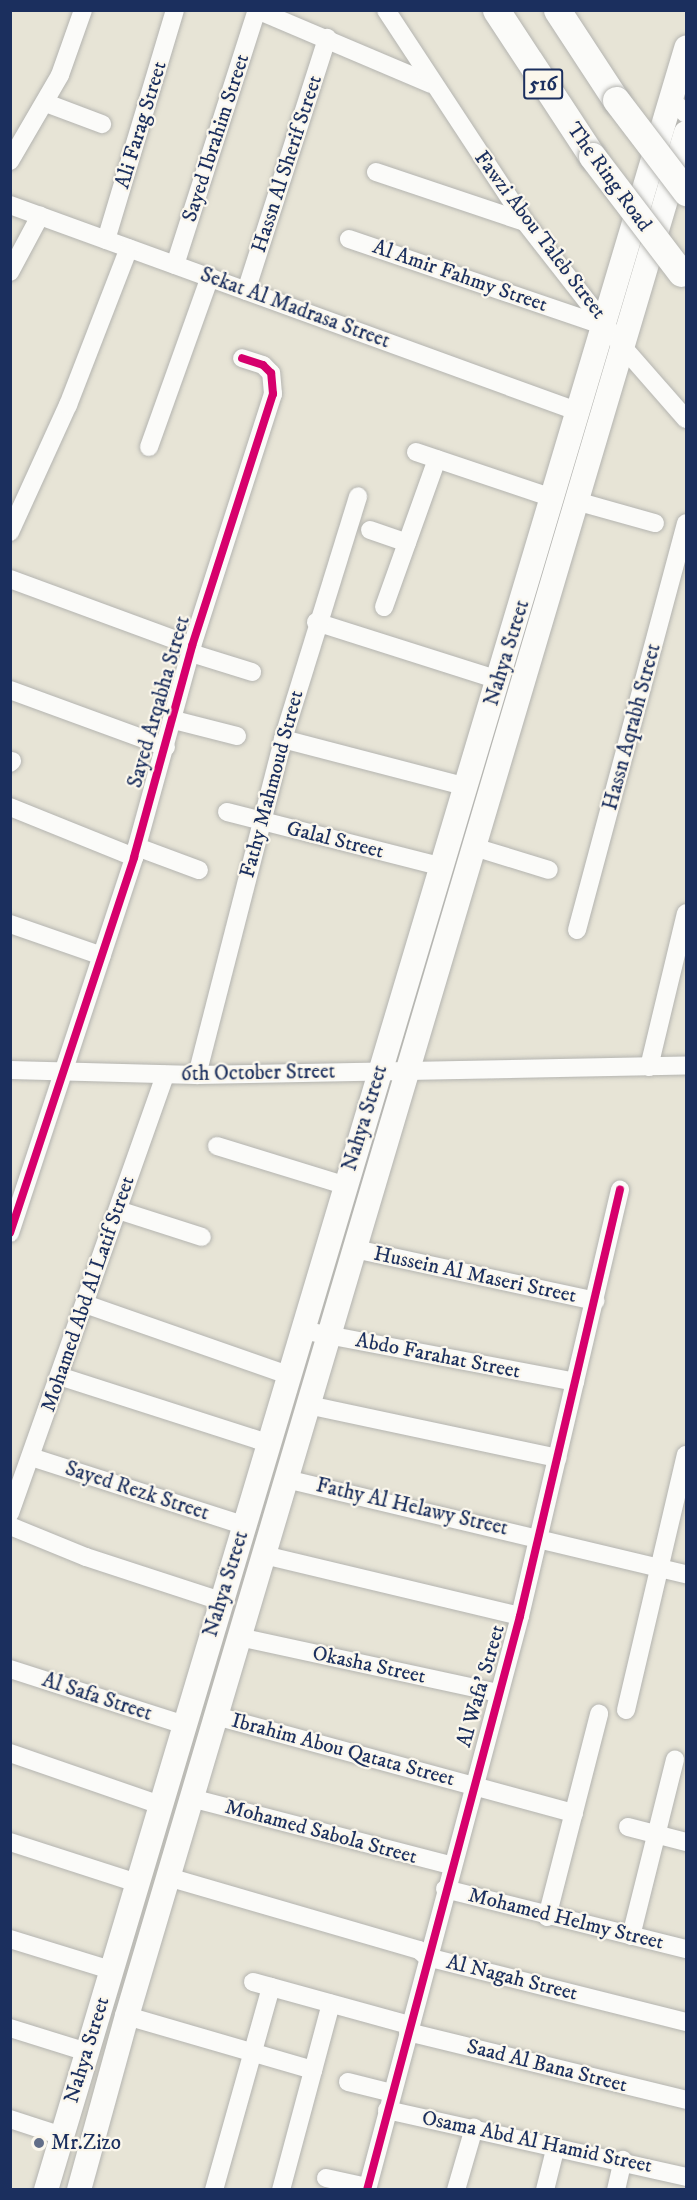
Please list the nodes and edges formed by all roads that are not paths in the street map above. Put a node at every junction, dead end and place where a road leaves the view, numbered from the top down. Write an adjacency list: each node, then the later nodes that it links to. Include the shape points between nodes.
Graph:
1 (83, 10): 10 (street)
2 (175, 10): 21 (street, Ali Farag Street)
3 (257, 10): 7 (street); 23 (street, Sayed Ibrahim Street)
4 (386, 10): 9 (street, Fawzi Abou Taleb Street)
5 (496, 10): 26 (highway, The Ring Road / 516, bridge, via 592,156)
6 (556, 10): 16 (highway, 516, bridge, via 616,100)
7 (327, 38): 9 (street); 27 (street, Hassn Al Sherif Street)
8 (687, 48): 11 (main road, Nahya Street)
9 (431, 84): 19 (street, Fawzi Abou Taleb Street)
10 (46, 103): 12 (street); 14 (street)
11 (679, 107): 28 (main road, Nahya Street)
12 (102, 124)
13 (687, 133): 29 (main road, Nahya Street)
14 (10, 161)
15 (376, 172): 19 (street)
16 (687, 192)
17 (10, 205): 18 (street, Sekat Al Madrasa Street)
18 (40, 216): 21 (street, Sekat Al Madrasa Street); 24 (street)
19 (525, 222): 28 (street, Fawzi Abou Taleb Street)
20 (349, 239): 28 (street, Al Amir Fahmy Street)
21 (106, 240): 22 (street, Sekat Al Madrasa Street)
22 (129, 248): 23 (street, Sekat Al Madrasa Street); 41 (street, via 68,405)
23 (175, 265): 25 (street, Sekat Al Madrasa Street)
24 (10, 272)
25 (210, 277): 27 (street, Sekat Al Madrasa Street); 33 (street)
26 (684, 277)
27 (246, 291): 31 (street, Sekat Al Madrasa Street)
28 (605, 324): 29 (street, Fawzi Abou Taleb Street); 31 (main road, Nahya Street)
29 (622, 346): 32 (street, Fawzi Abou Taleb Street); 37 (main road, Nahya Street)
30 (242, 358): 46 (street, Sayed Arqabha Street, via 263,365 271,373 273,394)
31 (579, 411): 37 (main road, Nahya Street)
32 (687, 419)
33 (149, 447)
34 (416, 452): 35 (street)
35 (437, 459): 37 (street); 42 (street)
36 (358, 496): 45 (street, Fathy Mahmoud Street)
37 (565, 499): 38 (street); 48 (main road, Nahya Street); 53 (main road, Nahya Street)
38 (655, 523)
39 (687, 524): 66 (street, Hassn Aqrabh Street)
40 (370, 530): 42 (street)
41 (10, 532)
42 (407, 543): 44 (street)
43 (10, 579): 46 (street)
44 (384, 607)
45 (316, 622): 48 (street); 52 (street, Fathy Mahmoud Street)
46 (192, 650): 47 (street); 50 (street, Sayed Arqabha Street)
47 (252, 672)
48 (499, 681): 53 (main road, Nahya Street)
49 (10, 690): 54 (street)
50 (174, 720): 51 (street); 54 (street, Sayed Arqabha Street)
51 (237, 736)
52 (283, 739): 55 (street); 58 (street, Fathy Mahmoud Street)
53 (492, 742): 55 (main road, Nahya Street); 59 (main road, Nahya Street)
54 (166, 747): 60 (street, Sayed Arqabha Street)
55 (467, 787): 61 (main road, Nahya Street)
56 (10, 807): 60 (street)
57 (227, 812): 58 (street, Galal Street)
58 (261, 820): 61 (street, Galal Street); 75 (street, Fathy Mahmoud Street)
59 (474, 847): 63 (street); 72 (main road, Nahya Street)
60 (136, 852): 62 (street); 67 (street, Sayed Arqabha Street)
61 (442, 867): 71 (main road, Nahya Street)
62 (199, 870)
63 (549, 870)
64 (687, 913): 69 (street)
65 (10, 924): 67 (street)
66 (577, 930)
67 (102, 956): 73 (street, Sayed Arqabha Street)
68 (687, 1066): 69 (street, 6th October Street)
69 (649, 1067): 72 (street, 6th October Street)
70 (10, 1070): 73 (street, 6th October Street)
71 (379, 1070): 72 (street, 6th October Street); 75 (street, 6th October Street); 77 (main road, Nahya Street)
72 (408, 1070): 82 (main road, Nahya Street)
73 (65, 1072): 74 (street, 6th October Street); 80 (street, Sayed Arqabha Street)
74 (165, 1075): 75 (street, 6th October Street); 79 (street, Mohamed Abd Al Latif Street)
75 (197, 1076)
76 (217, 1146): 77 (street)
77 (344, 1185): 85 (main road, Nahya Street)
78 (620, 1190): 83 (street, Al Wafa' Street)
79 (118, 1210): 81 (street); 84 (street, Mohamed Abd Al Latif Street)
80 (10, 1233)
81 (202, 1237)
82 (355, 1249): 83 (street, Hussein Al Maseri Street); 86 (main road, Nahya Street)
83 (595, 1301): 89 (street, Al Wafa' Street)
84 (85, 1304): 87 (street); 88 (street, Mohamed Abd Al Latif Street)
85 (301, 1330): 86 (street, Abdo Farahat Street); 87 (main road, Nahya Street)
86 (329, 1336): 89 (street, Abdo Farahat Street); 90 (main road, Nahya Street)
87 (288, 1375): 91 (main road, Nahya Street)
88 (59, 1376): 91 (street); 93 (street, Mohamed Abd Al Latif Street)
89 (575, 1382): 94 (street, Al Wafa' Street)
90 (308, 1405): 94 (street); 95 (main road, Nahya Street)
91 (268, 1443): 97 (main road, Nahya Street)
92 (687, 1455): 101 (street)
93 (31, 1457): 96 (street, Mohamed Abd Al Latif Street); 97 (street, Sayed Rezk Street)
94 (557, 1458): 99 (street, Al Wafa' Street)
95 (286, 1479): 99 (street, Fathy Al Helawy Street); 100 (main road, Nahya Street)
96 (10, 1513)
97 (243, 1525): 103 (main road, Nahya Street)
98 (10, 1526): 103 (street, via 87,1557)
99 (539, 1536): 101 (street, Fathy Al Helawy Street); 104 (street, Al Wafa' Street)
100 (264, 1555): 104 (street); 105 (main road, Nahya Street)
101 (660, 1567): 102 (street, Fathy Al Helawy Street); 108 (street)
102 (687, 1574)
103 (221, 1601): 111 (main road, Nahya Street)
104 (520, 1616): 107 (street, Al Wafa' Street)
105 (239, 1637): 107 (street, Okasha Street); 110 (main road, Nahya Street)
106 (10, 1669): 111 (street, Al Safa Street)
107 (498, 1693): 114 (street, Al Wafa' Street)
108 (626, 1710)
109 (599, 1714): 117 (street)
110 (216, 1716): 114 (street, Ibrahim Abou Qatata Street); 115 (main road, Nahya Street)
111 (184, 1725): 116 (main road, Nahya Street)
112 (10, 1753): 116 (street)
113 (675, 1759): 119 (street)
114 (472, 1786): 117 (street, Ibrahim Abou Qatata Street); 122 (street, Al Wafa' Street)
115 (191, 1798): 122 (street, Mohamed Sabola Street); 123 (main road, Nahya Street)
116 (160, 1805): 124 (main road, Nahya Street)
117 (574, 1813): 126 (street)
118 (628, 1827): 119 (street)
119 (656, 1834): 121 (street); 127 (street)
120 (10, 1842): 124 (street)
121 (687, 1842)
122 (451, 1865): 125 (street, Al Wafa' Street)
123 (168, 1877): 130 (street, Al Nagah Street, via 419,1950); 135 (main road, Nahya Street)
124 (137, 1883): 131 (main road, Nahya Street)
125 (445, 1889): 126 (street, Mohamed Helmy Street); 130 (street, Al Wafa' Street)
126 (547, 1917): 127 (street, Mohamed Helmy Street)
127 (631, 1936): 129 (street, Mohamed Helmy Street)
128 (10, 1939): 131 (street)
129 (687, 1949)
130 (428, 1957): 136 (street, Al Nagah Street); 138 (street, Al Wafa' Street)
131 (111, 1970): 139 (main road, Nahya Street)
132 (253, 1982): 133 (street, Saad Al Bana Street)
133 (271, 1987): 134 (street, Saad Al Bana Street); 140 (street)
134 (332, 2004): 138 (street, Saad Al Bana Street); 141 (street)
135 (127, 2016): 140 (street); 154 (main road, Nahya Street)
136 (687, 2022)
137 (10, 2028): 139 (street)
138 (409, 2028): 143 (street, Saad Al Bana Street); 144 (street, Al Wafa' Street)
139 (87, 2052): 147 (main road, Nahya Street)
140 (252, 2052): 141 (street); 155 (street)
141 (313, 2070): 156 (street)
142 (348, 2082): 144 (street, Osama Abd Al Hamid Street)
143 (687, 2100)
144 (390, 2101): 146 (street, Osama Abd Al Hamid Street); 152 (street, Al Wafa' Street)
145 (10, 2119): 147 (street)
146 (474, 2128): 148 (street, Osama Abd Al Hamid Street); 157 (street)
147 (62, 2136): 153 (main road, Nahya Street)
148 (556, 2146): 149 (street, Osama Abd Al Hamid Street); 158 (street)
149 (623, 2160): 150 (street, Osama Abd Al Hamid Street); 159 (street)
150 (687, 2177)
151 (326, 2178): 152 (street)
152 (367, 2188)
153 (46, 2190)
154 (79, 2190)
155 (214, 2190)
156 (281, 2190)
157 (456, 2190)
158 (545, 2190)
159 (616, 2190)

